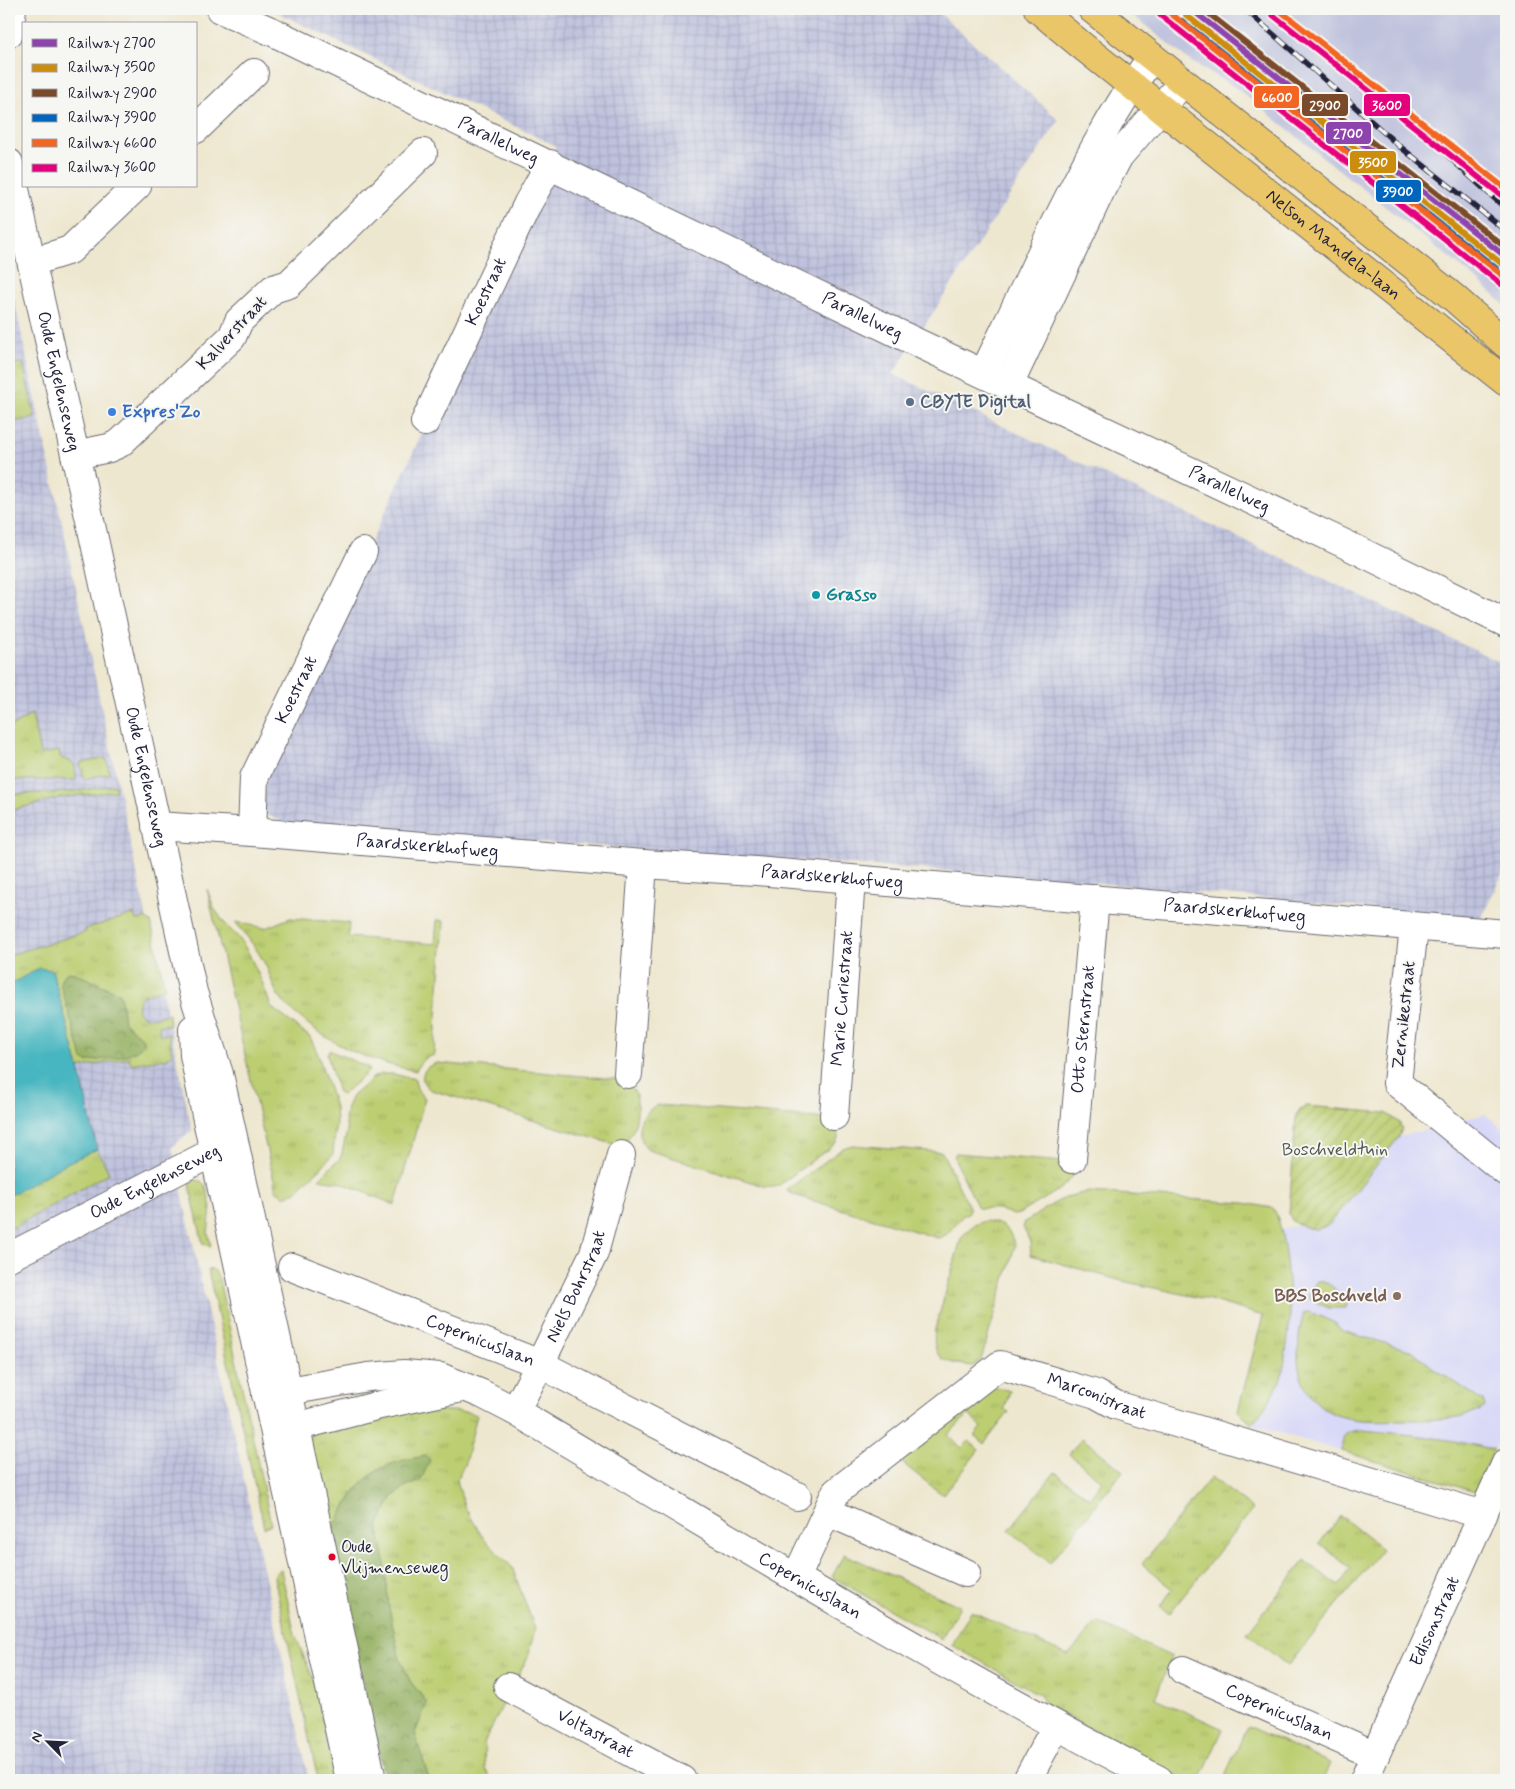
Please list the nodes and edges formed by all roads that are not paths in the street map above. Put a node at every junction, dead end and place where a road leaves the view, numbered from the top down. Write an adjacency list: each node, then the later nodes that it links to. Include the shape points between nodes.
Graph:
1 (12, 9): 5 (street)
2 (220, 9): 14 (street, Parallelweg)
3 (1038, 9): 9 (main road, Nelson Mandela-laan)
4 (1092, 9): 6 (main road, Nelson Mandela-laan)
5 (9, 33)
6 (1152, 57): 8 (main road, Nelson Mandela-laan); 9 (street)
7 (254, 73): 11 (street)
8 (1182, 82): 10 (street); 17 (main road, Nelson Mandela-laan, via 1453,297)
9 (1132, 84): 10 (main road, Nelson Mandela-laan); 18 (street, via 1078,178)
10 (1161, 108): 19 (main road, Nelson Mandela-laan); 20 (street, via 1119,156 1100,190)
11 (198, 127)
12 (423, 153): 22 (street, Kalverstraat, via 289,284 273,289 239,321 232,337 120,443)
13 (9, 164): 16 (street, Oude Engelenseweg)
14 (550, 164): 18 (street, Parallelweg); 21 (street, Koestraat, via 528,203)
15 (135, 188): 16 (street, via 70,250)
16 (32, 262): 22 (street, Oude Engelenseweg)
17 (1506, 344)
18 (984, 373): 20 (street, Parallelweg)
19 (1506, 382)
20 (1010, 385): 24 (street, Parallelweg)
21 (424, 422)
22 (75, 455): 25 (street, Oude Engelenseweg)
23 (363, 552): 26 (street, Koestraat, via 254,778)
24 (1506, 622)
25 (156, 826): 26 (street, Paardskerkhofweg); 34 (street, Oude Engelenseweg, via 193,992 219,1074)
26 (252, 832): 27 (street, Paardskerkhofweg)
27 (643, 864): 28 (street, Paardskerkhofweg); 32 (street)
28 (851, 880): 29 (street, Paardskerkhofweg); 33 (street, Marie Curiestraat)
29 (1095, 899): 30 (street, Paardskerkhofweg); 36 (street, Otto Sternstraat)
30 (1414, 926): 31 (street, Paardskerkhofweg); 37 (street, Zernikestraat, via 1397,1083)
31 (1506, 934)
32 (628, 1074)
33 (834, 1116)
34 (224, 1146): 38 (street, Oude Engelenseweg); 42 (street)
35 (621, 1155): 40 (street, Niels Bohrstraat, via 594,1252)
36 (1072, 1159)
37 (1506, 1172)
38 (9, 1258)
39 (292, 1266): 40 (street, Copernicuslaan)
40 (540, 1364): 43 (street, Niels Bohrstraat); 46 (street, Copernicuslaan)
41 (463, 1388): 42 (street, Copernicuslaan, via 440,1377 404,1374 368,1377); 43 (street, Copernicuslaan); 44 (street)
42 (278, 1394): 44 (street)
43 (514, 1411): 50 (street, Copernicuslaan)
44 (285, 1429): 55 (street); 56 (street)
45 (1506, 1463): 48 (street, Edisonstraat)
46 (797, 1496)
47 (828, 1512): 48 (street, Marconistraat, via 836,1492 1000,1365 1096,1394 1116,1405); 49 (street); 50 (street, Marconistraat)
48 (1483, 1515): 54 (street, Edisonstraat)
49 (966, 1573)
50 (796, 1578): 53 (street, Copernicuslaan)
51 (1183, 1670): 54 (street, Copernicuslaan)
52 (508, 1687): 57 (street, Voltastraat)
53 (1056, 1726): 58 (street); 59 (street, Copernicuslaan)
54 (1375, 1755): 60 (street, Edisonstraat)
55 (350, 1780)
56 (372, 1780)
57 (682, 1780)
58 (1027, 1780)
59 (1160, 1780)
60 (1364, 1780)

